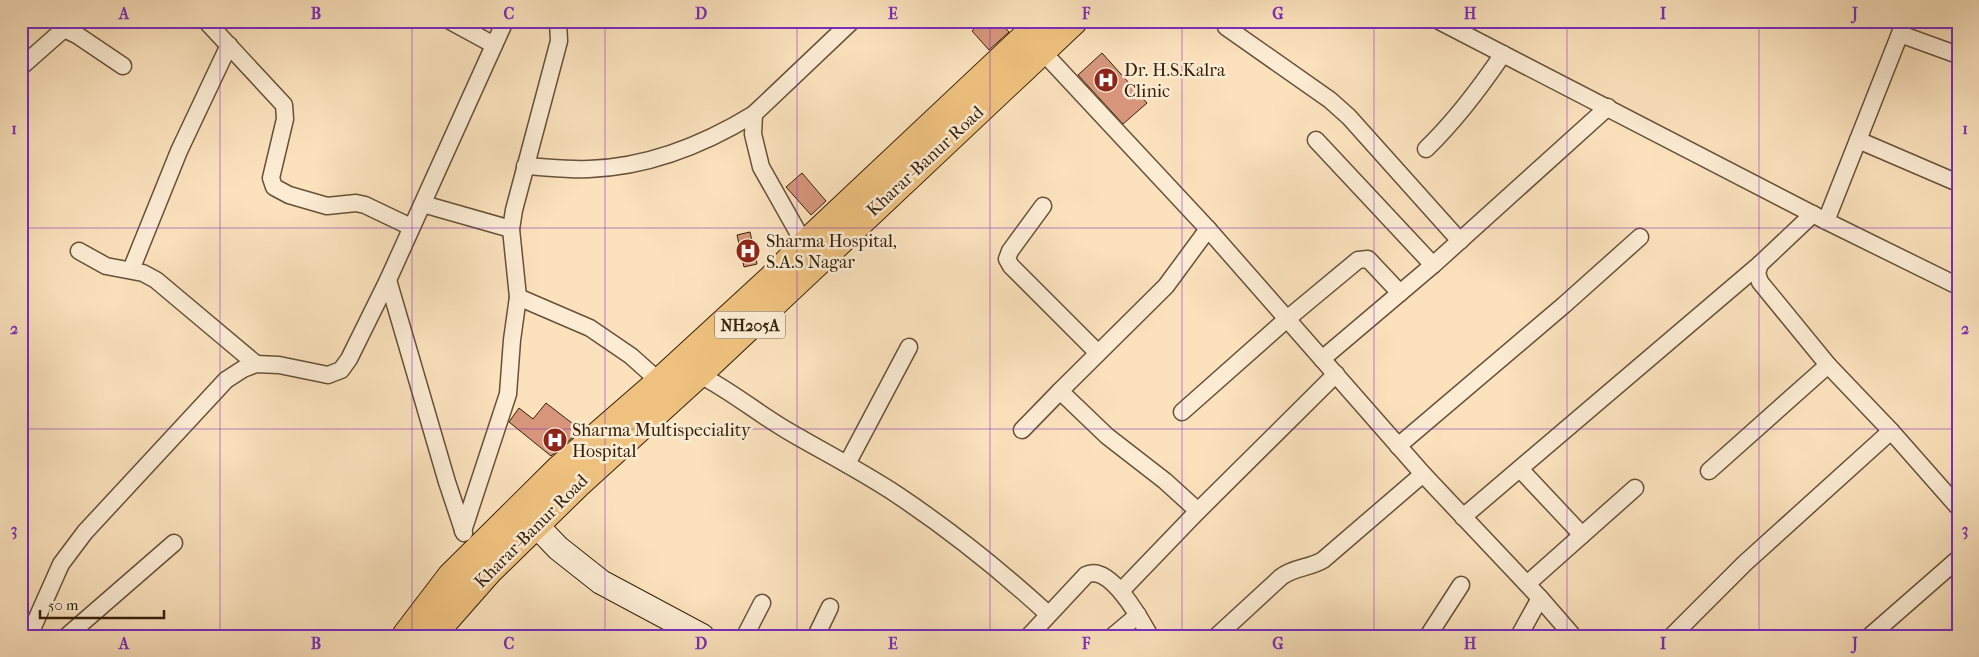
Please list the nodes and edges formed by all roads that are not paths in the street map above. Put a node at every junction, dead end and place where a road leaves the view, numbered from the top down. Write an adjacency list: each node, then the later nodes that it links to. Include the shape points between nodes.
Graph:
1 (206, 21): 11 (street)
2 (450, 21): 12 (street)
3 (505, 21): 12 (street)
4 (558, 21): 23 (street, via 559,41)
5 (852, 21): 19 (street)
6 (1043, 21): 33 (highway, NH205A)
7 (1074, 21): 13 (highway, Kharar-Banur Road / NH205A)
8 (1439, 21): 14 (street)
9 (1226, 27): 32 (street, via 1349,117)
10 (1902, 28): 15 (street); 21 (street)
11 (229, 45): 28 (street, via 284,105 285,119 271,178 274,186 289,195 327,206 365,205); 37 (street, via 179,151)
12 (494, 45): 25 (street)
13 (1042, 51): 29 (street); 48 (highway, Kharar-Banur Road / NH205A)
14 (1503, 54): 18 (street); 22 (street, via 1475,95)
15 (1958, 55)
16 (123, 66): 17 (street, via 64,29)
17 (21, 67)
18 (1608, 107): 27 (street); 32 (street)
19 (754, 114): 23 (street, via 686,148 626,165 589,169); 33 (street, via 753,134 761,167)
20 (1316, 140): 36 (street)
21 (1858, 140): 24 (street); 27 (street)
22 (1426, 149)
23 (524, 166): 30 (street)
24 (1958, 183)
25 (423, 204): 28 (street); 30 (street)
26 (1043, 206): 44 (street, via 1007,259)
27 (1819, 217): 35 (street); 39 (street)
28 (411, 227): 38 (street)
29 (1208, 228): 42 (street); 44 (street, via 1166,286)
30 (511, 229): 41 (street)
31 (1640, 238): 55 (street)
32 (1460, 241): 36 (street)
33 (805, 245): 50 (highway, NH205A)
34 (79, 251): 37 (street, via 106,266)
35 (1760, 264): 47 (street, via 1757,273 1760,282); 57 (street)
36 (1433, 265): 40 (street)
37 (131, 270): 46 (street, via 156,280)
38 (388, 280): 46 (street, via 341,370 328,375); 67 (street, via 446,482)
39 (1958, 286)
40 (1400, 293): 42 (street, via 1368,259 1358,260); 45 (street)
41 (518, 297): 50 (street, via 590,328 631,356); 67 (street, via 508,394)
42 (1286, 319): 45 (street); 52 (street)
43 (909, 347): 56 (street)
44 (1098, 352): 51 (street)
45 (1322, 359): 49 (street)
46 (256, 364): 77 (street, via 226,380 85,532 61,564)
47 (1828, 365): 54 (street); 58 (street)
48 (698, 374): 56 (street); 63 (highway, Kharar-Banur Road / NH205A)
49 (1336, 374): 55 (street); 62 (street)
50 (660, 382): 63 (highway, NH205A, via 560,469)
51 (1060, 392): 53 (street); 62 (street, via 1106,436)
52 (1182, 412)
53 (1022, 430)
54 (1891, 431): 61 (street); 91 (street, via 1745,563)
55 (1398, 446): 59 (street)
56 (847, 464): 75 (street, via 966,543)
57 (1520, 469): 64 (street); 65 (street)
58 (1709, 471)
59 (1423, 474): 64 (street); 87 (street, via 1324,560 1288,571)
60 (1635, 488): 65 (street)
61 (1958, 507)
62 (1198, 511): 71 (street)
63 (529, 516): 67 (highway, Kharar-Banur Road / NH205A); 81 (street, via 565,554 601,582)
64 (1463, 517): 69 (street)
65 (1582, 535): 69 (street)
66 (174, 543): 78 (street)
67 (475, 552): 79 (highway, NH205A, via 451,577); 80 (highway, Kharar-Banur Road / NH205A, via 444,620)
68 (1958, 559): 92 (street)
69 (1527, 584): 72 (street)
70 (1461, 585): 88 (street)
71 (1121, 591): 75 (street, via 1098,574 1090,573); 76 (street)
72 (1540, 598): 89 (street); 90 (street)
73 (762, 603): 82 (street)
74 (830, 607): 83 (street)
75 (1048, 614): 84 (street)
76 (1138, 615): 85 (street); 86 (street)
77 (29, 636)
78 (66, 636)
79 (406, 636)
80 (433, 636)
81 (702, 636)
82 (745, 636)
83 (816, 636)
84 (1029, 636)
85 (1113, 636)
86 (1150, 636)
87 (1217, 636)
88 (1428, 636)
89 (1519, 636)
90 (1573, 636)
91 (1672, 636)
92 (1870, 636)

